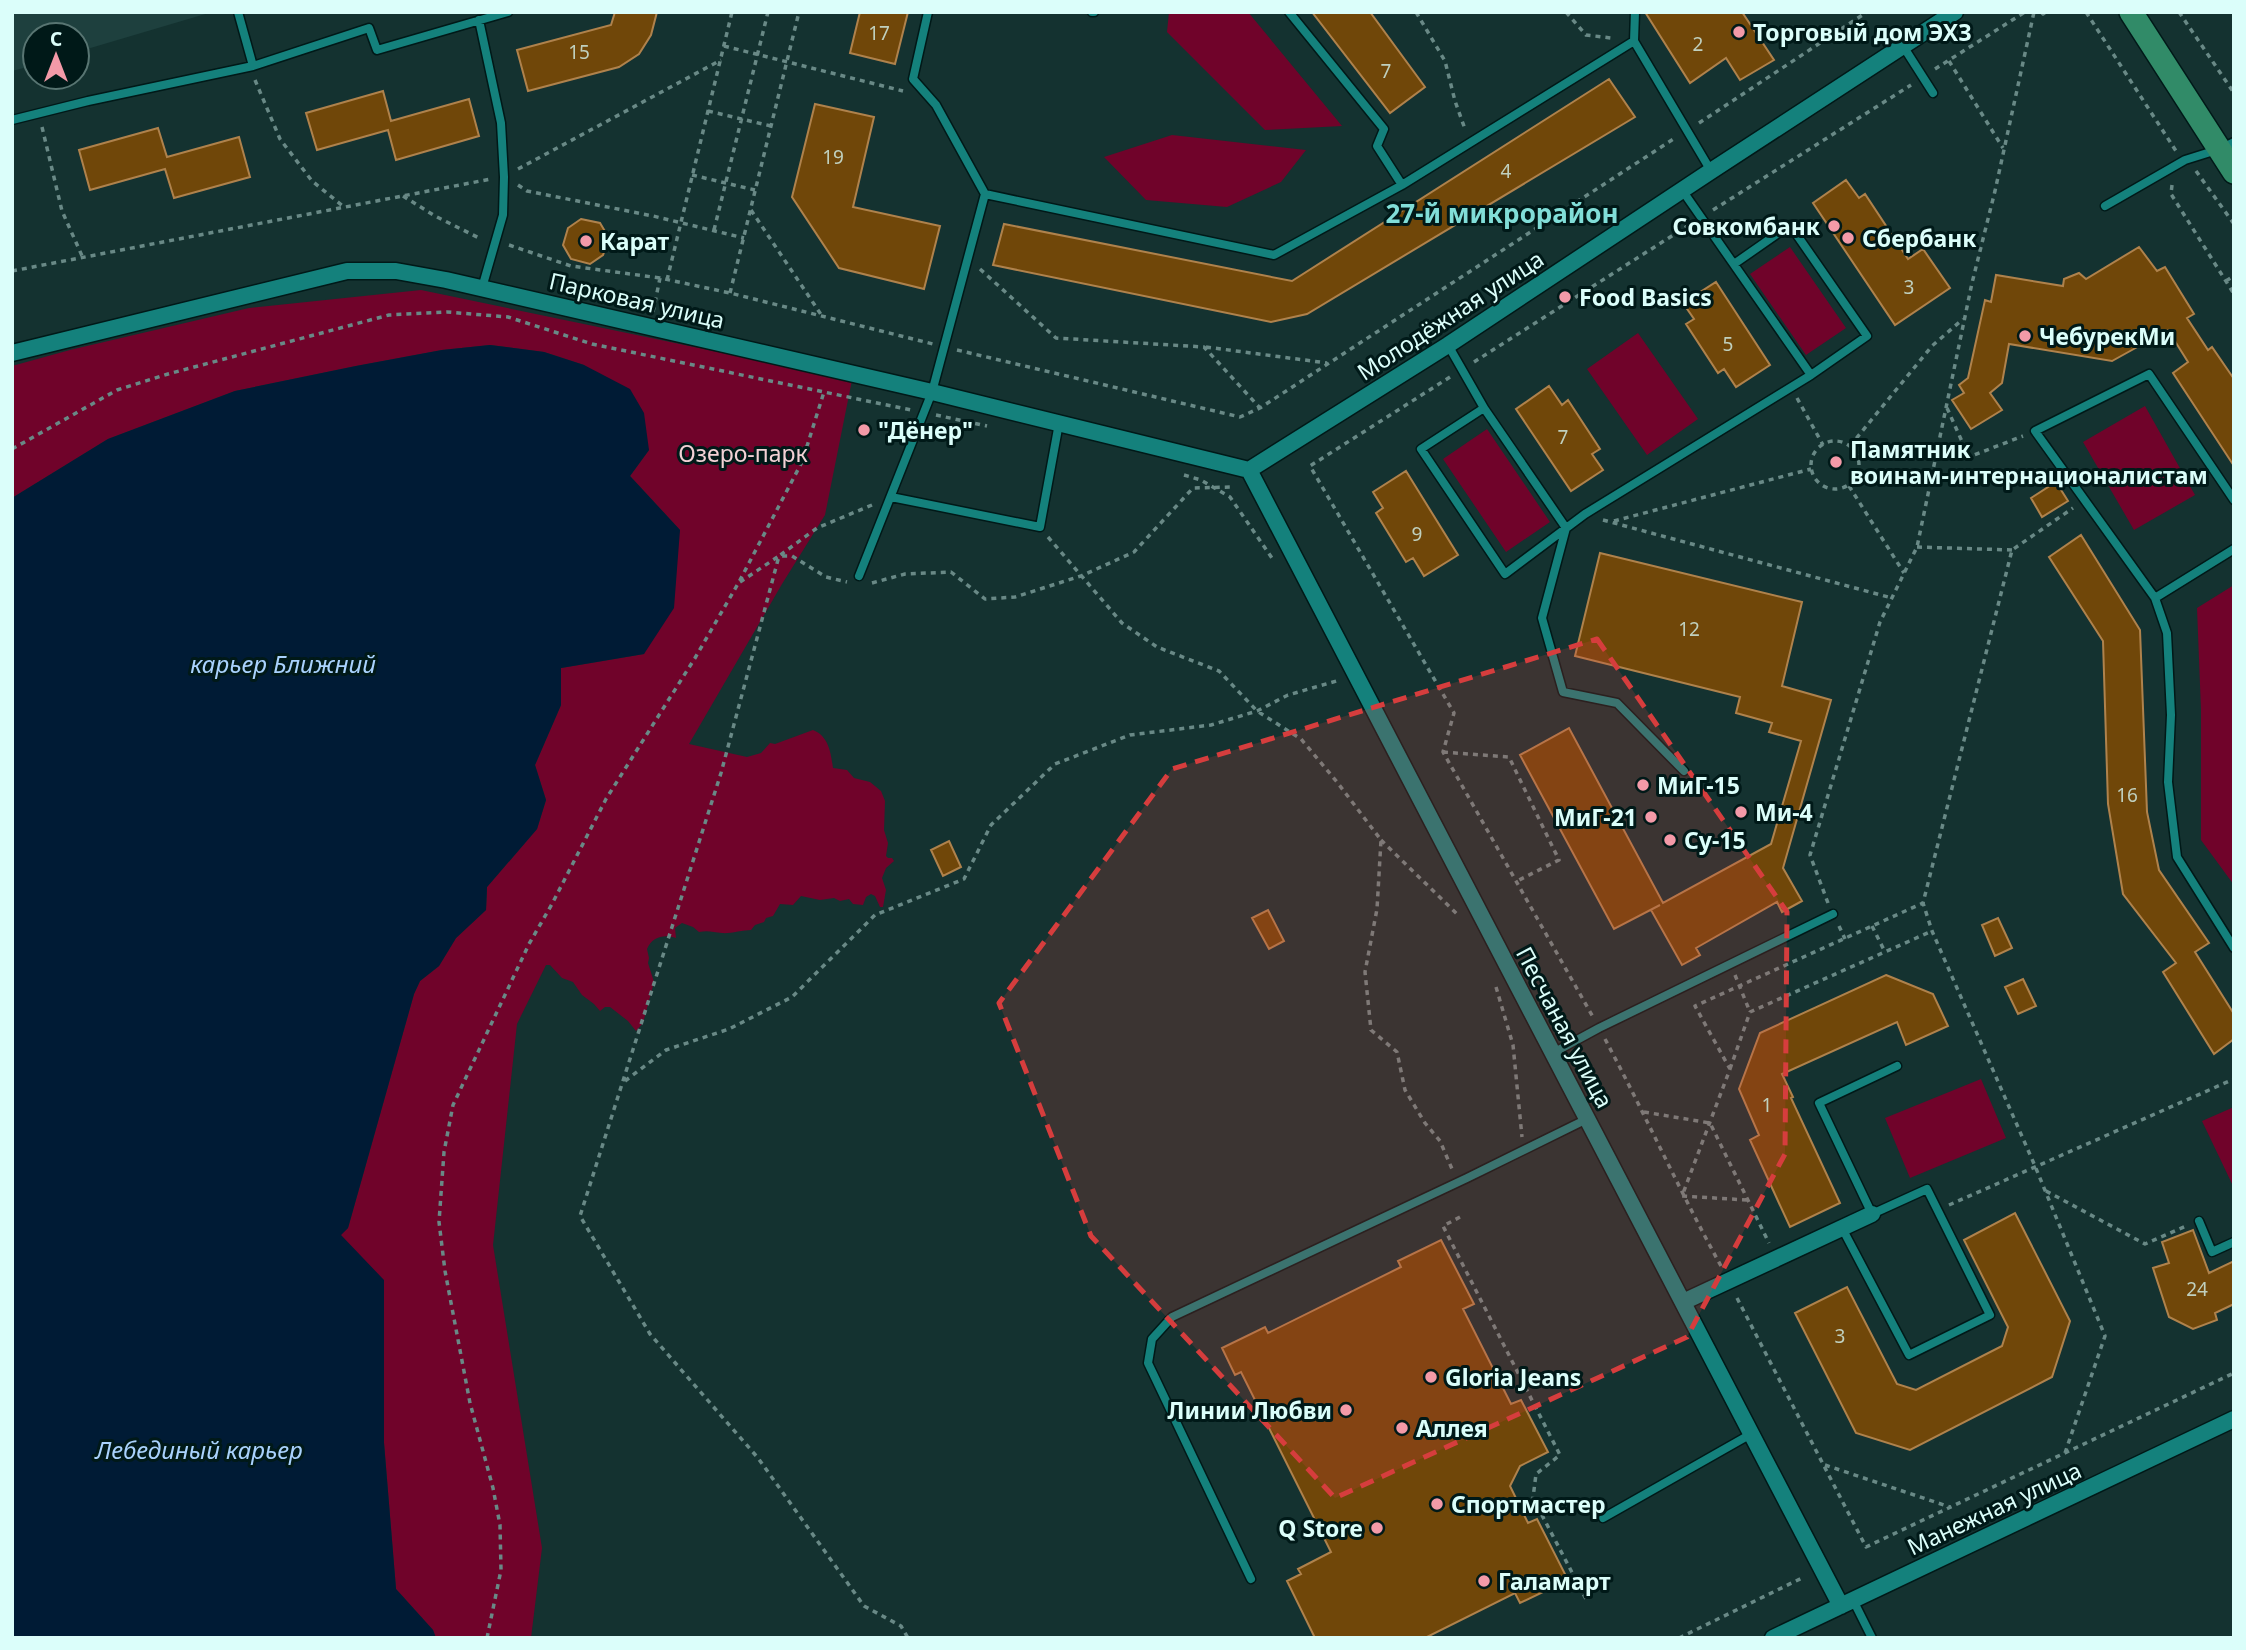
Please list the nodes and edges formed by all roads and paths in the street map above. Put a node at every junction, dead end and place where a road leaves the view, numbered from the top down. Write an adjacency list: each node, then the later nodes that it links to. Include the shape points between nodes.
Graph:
1 (238, 12): 28 (lane)
2 (508, 12): 20 (lane)
3 (732, 12): 22 (path)
4 (768, 12): 24 (path)
5 (799, 12): 26 (path)
6 (928, 12): 30 (lane)
7 (1290, 12): 50 (lane, via 1384,129 1377,146)
8 (1416, 12): 39 (path, via 1445,61)
9 (1566, 12): 21 (path, via 1587,35)
10 (1635, 12): 21 (lane)
11 (1867, 12): 38 (path)
12 (1955, 12): 23 (street, Молодёжная улица)
13 (2025, 12): 27 (path)
14 (2034, 12): 41 (path)
15 (2041, 12): 16 (path)
16 (2046, 12)
17 (2086, 12): 42 (path)
18 (2132, 12): 40 (street)
19 (2179, 12): 32 (path)
20 (479, 20): 28 (lane, via 377,50 369,28); 48 (lane, via 501,123)
21 (1634, 41): 38 (lane); 39 (lane)
22 (724, 46): 24 (path); 25 (path)
23 (1903, 46): 29 (lane); 45 (street, Молодёжная улица)
24 (758, 54): 26 (path); 35 (path)
25 (721, 60): 33 (path); 48 (path)
26 (787, 61): 30 (path, via 909,92); 37 (path)
27 (1948, 61): 29 (path); 41 (path)
28 (253, 66): 34 (lane); 56 (path, via 256,85 280,139 312,181)
29 (1923, 78): 31 (lane); 58 (path)
30 (913, 79): 53 (lane, via 936,105)
31 (1933, 93)
32 (2234, 93)
33 (708, 111): 35 (path); 47 (path)
34 (39, 113): 36 (lane); 64 (path, via 62,211)
35 (741, 119): 37 (path); 49 (path)
36 (12, 120)
37 (771, 127): 52 (path)
38 (1687, 131): 45 (lane); 82 (path)
39 (1470, 144): 50 (lane)
40 (2227, 146): 43 (lane); 46 (street)
41 (2004, 149): 76 (path)
42 (2174, 149): 43 (path); 44 (path)
43 (2185, 160): 44 (lane); 60 (path)
44 (2173, 168): 55 (lane); 71 (path, via 2171,194)
45 (1711, 171): 51 (street, Молодёжная улица)
46 (2234, 172)
47 (692, 175): 49 (path); 59 (path)
48 (504, 177): 54 (path); 59 (path, via 527,191); 63 (lane, via 503,215)
49 (725, 183): 52 (path); 61 (path)
50 (1402, 185): 53 (lane, via 1274,255)
51 (1682, 190): 58 (lane); 78 (street, Молодёжная улица)
52 (755, 191): 57 (path)
53 (985, 194): 65 (lane)
54 (403, 196): 56 (path); 63 (path, via 457,227)
55 (2105, 206)
56 (344, 207): 64 (path)
57 (751, 210): 62 (path); 75 (path)
58 (1701, 218): 66 (lane); 83 (path)
59 (681, 222): 61 (path); 70 (path)
60 (2234, 224)
61 (714, 230): 62 (path)
62 (744, 237): 73 (path)
63 (496, 242): 69 (path, via 571,266); 72 (lane)
64 (83, 258): 67 (path)
65 (968, 258): 79 (lane); 80 (path, via 1056,338)
66 (1734, 264): 84 (lane); 84 (lane, via 1790,225 1867,336)
67 (12, 271)
68 (2234, 276): 71 (path)
69 (660, 278): 70 (path); 77 (path)
70 (667, 280): 73 (path)
71 (2226, 281): 74 (path)
72 (482, 288): 77 (street, Парковая улица); 81 (street, Парковая улица, via 397,271 348,271)
73 (730, 293): 75 (path)
74 (2234, 294)
75 (823, 318): 79 (path)
76 (1965, 318): 88 (path); 96 (path, via 1932,346)
77 (650, 327): 87 (street, Парковая улица)
78 (1448, 345): 83 (lane); 99 (street, Молодёжная улица)
79 (944, 347): 87 (lane); 89 (path, via 1240,417)
80 (1204, 347): 82 (path); 89 (path)
81 (12, 354)
82 (1328, 363): 89 (path)
83 (1462, 370): 90 (lane); 125 (path, via 1310,466 1454,713)
84 (1811, 375): 85 (lane)
85 (1791, 387): 95 (path); 107 (lane)
86 (824, 392): 91 (path); 97 (path, via 593,344 509,317 447,312 401,315 117,390); 119 (path, via 802,462)
87 (932, 392): 91 (lane); 92 (street, Парковая улица)
88 (1946, 407): 94 (path, via 1969,457); 111 (path)
89 (1260, 408)
90 (1484, 408): 110 (lane); 110 (lane, via 1421,449 1505,574)
91 (924, 412): 93 (path); 104 (lane)
92 (1059, 423): 99 (street, Парковая улица); 109 (lane)
93 (990, 427)
94 (2035, 431): 105 (lane, via 2149,374); 106 (lane)
95 (1823, 444): 96 (path, via 1832,441); 98 (path)
96 (1850, 446): 102 (path, via 1859,471)
97 (12, 449)
98 (1811, 469): 102 (path, via 1822,485 1831,489); 108 (path)
99 (1249, 470): 101 (street, Песчаная улица)
100 (1174, 471): 103 (path)
101 (1257, 486): 103 (path); 143 (street, Песчаная улица)
102 (1849, 486): 116 (path)
103 (1214, 488): 115 (path, via 1230,497); 117 (path, via 1193,488 1134,552)
104 (891, 497): 109 (lane); 114 (path, via 817,528); 118 (lane)
105 (2234, 500)
106 (2083, 501): 113 (path); 122 (lane)
107 (1584, 514): 108 (path); 110 (lane)
108 (1611, 522): 121 (path)
109 (1040, 527): 117 (path)
110 (1566, 528): 126 (lane, via 1542,618 1563,692 1617,703)
111 (1917, 547): 113 (path); 116 (path)
112 (2234, 549): 122 (lane)
113 (2012, 550): 130 (path)
114 (779, 556): 119 (path); 120 (path, via 792,556 826,577); 147 (path, via 721,773)
115 (1276, 564)
116 (1904, 573): 121 (path)
117 (1081, 576): 118 (path, via 1015,597 985,599 951,572); 124 (path, via 1122,623 1157,647 1219,671)
118 (861, 581)
119 (740, 582): 177 (path, via 606,799 529,944 453,1105 439,1222 470,1403 500,1525 501,1570)
120 (850, 582)
121 (1892, 598): 131 (path, via 1880,622 1810,855)
122 (2155, 598): 136 (lane, via 2167,633 2168,782 2177,857)
123 (1336, 670): 124 (path, via 1343,679 1288,695)
124 (1256, 711): 127 (path, via 1301,739); 147 (path, via 1211,725 1130,735 1055,764 991,825 964,879 875,915 792,997 729,1029 666,1050)
125 (1443, 752): 128 (path); 128 (path, via 1510,757 1559,860)
126 (1684, 771)
127 (1381, 841): 132 (path); 153 (path, via 1377,909 1365,972 1371,1030 1397,1052 1405,1090 1440,1141)
128 (1517, 881): 142 (path)
129 (1450, 900): 132 (path)
130 (1923, 904): 134 (path); 135 (path)
131 (1833, 914): 138 (lane)
132 (1459, 916): 133 (path)
133 (1464, 926)
134 (1872, 926): 137 (path); 139 (path)
135 (1932, 931): 137 (path); 152 (path)
136 (2234, 948)
137 (1885, 952): 141 (path)
138 (1730, 965): 139 (path); 142 (lane)
139 (1739, 986): 141 (path); 145 (path, via 1695,1006)
140 (1506, 1001): 151 (path, via 1493,978 1513,1045)
141 (1750, 1012): 145 (path)
142 (1599, 1028): 143 (lane); 148 (path)
143 (1553, 1053): 149 (street, Песчаная улица)
144 (1897, 1066): 158 (lane, via 1819,1103)
145 (1730, 1069): 150 (path)
146 (2234, 1079): 152 (path)
147 (623, 1083): 178 (path, via 580,1216 650,1334 758,1458 864,1606 901,1626)
148 (1644, 1112): 150 (path); 155 (path)
149 (1587, 1119): 151 (lane); 165 (street, Песчаная улица)
150 (1710, 1123): 155 (path); 156 (path)
151 (1524, 1150): 153 (lane)
152 (2035, 1167): 154 (path); 157 (path)
153 (1458, 1181): 174 (lane, via 1172,1317 1152,1339 1148,1363)
154 (2045, 1190): 160 (path, via 2145,1244); 169 (path, via 2105,1336)
155 (1682, 1196): 156 (path); 164 (path)
156 (1748, 1200): 163 (path)
157 (1937, 1210): 158 (lane, via 1927,1189); 161 (lane, via 1990,1315 1909,1355)
158 (1872, 1214): 161 (street)
159 (1460, 1217): 175 (path, via 1443,1226 1560,1455 1536,1474 1533,1498)
160 (2199, 1221): 162 (lane, via 2212,1252)
161 (1842, 1228): 164 (street)
162 (2234, 1242)
163 (1773, 1252)
164 (1729, 1281): 165 (street); 170 (path)
165 (1682, 1302): 168 (street, Песчаная улица)
166 (2234, 1373): 169 (path)
167 (2234, 1419): 176 (street, Манежная улица)
168 (1751, 1434): 172 (lane); 176 (street, Песчаная улица)
169 (2065, 1453): 171 (path)
170 (1823, 1464): 171 (path); 171 (path, via 1866,1548)
171 (1950, 1507)
172 (1603, 1518)
173 (1802, 1578): 179 (path)
174 (1251, 1579)
175 (1587, 1601)
176 (1847, 1603): 180 (street, Манежная улица); 181 (lane)
177 (486, 1638)
178 (908, 1638)
179 (1679, 1638)
180 (1773, 1638)
181 (1872, 1638)

